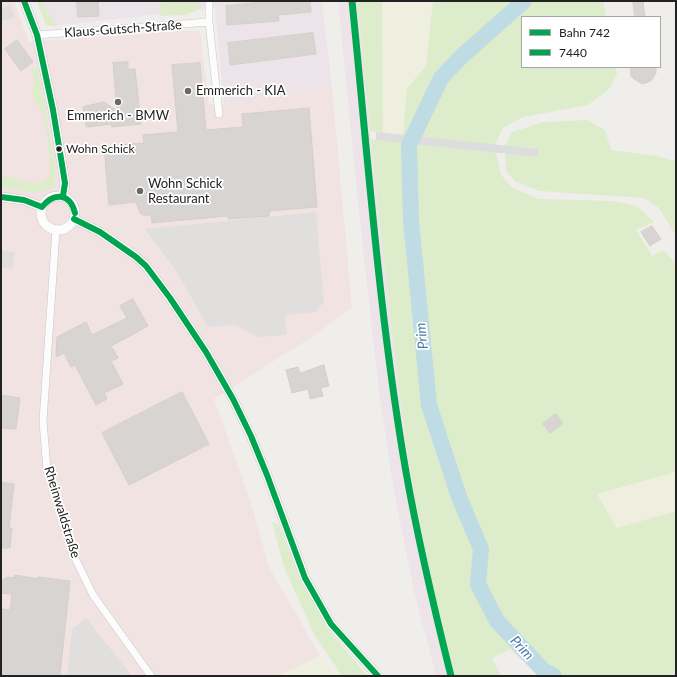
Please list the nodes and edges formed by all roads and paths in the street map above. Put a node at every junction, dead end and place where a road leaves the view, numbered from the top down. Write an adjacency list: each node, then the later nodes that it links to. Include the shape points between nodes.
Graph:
1 (24, 1): 4 (street)
2 (209, 1): 3 (street)
3 (209, 22): 4 (street, Klaus-Gutsch-Straße); 5 (street)
4 (37, 35): 6 (street, via 65,183)
5 (219, 114)
6 (63, 196): 8 (street, via 49,198); 9 (street, via 73,206)
7 (1, 197): 8 (street, via 24,200)
8 (42, 206): 10 (street, via 43,222)
9 (74, 219): 10 (street, via 66,228); 12 (street, via 100,232 146,266 206,352 251,436 268,475 305,578 331,624)
10 (56, 230): 11 (street, Rheinwaldstraße, via 43,421 47,470 74,556 93,595)
11 (151, 676)
12 (378, 676)

